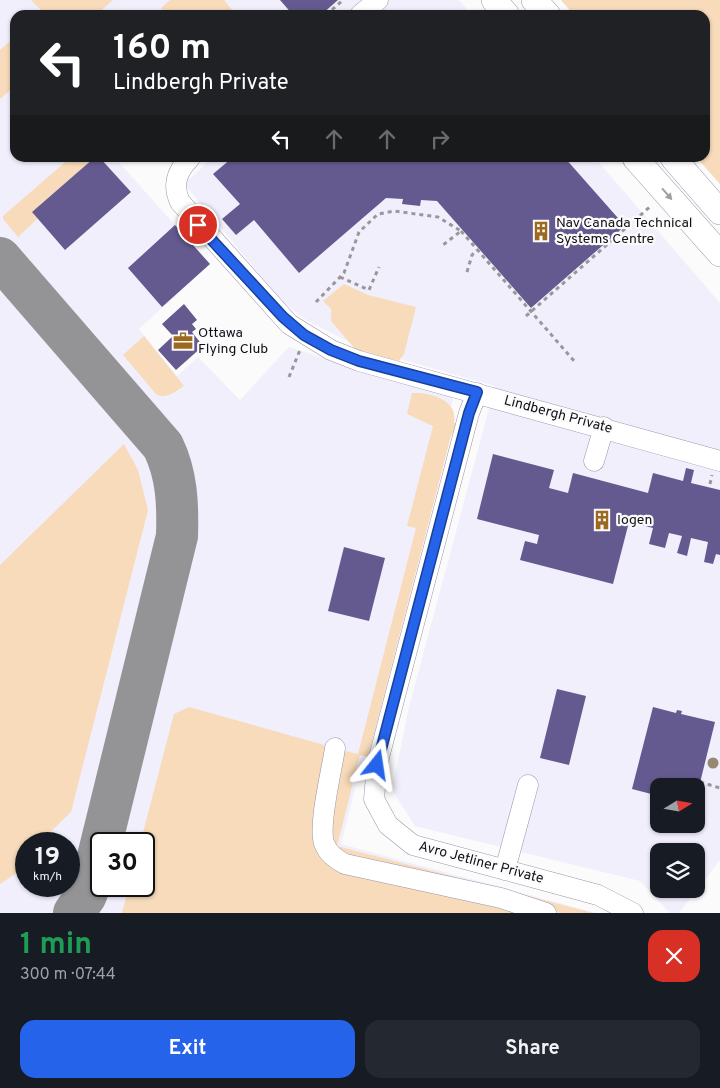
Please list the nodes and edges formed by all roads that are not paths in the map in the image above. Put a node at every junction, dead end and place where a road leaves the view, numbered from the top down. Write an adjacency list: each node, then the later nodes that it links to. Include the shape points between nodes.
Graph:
1 (378, 0): 4 (street)
2 (494, 0): 5 (main road)
3 (534, 0): 6 (main road)
4 (366, 10)
5 (503, 10)
6 (543, 10)
7 (186, 162): 12 (street, Lindbergh Private, via 177,176 180,202 289,324 331,350 359,361)
8 (639, 162): 11 (main road, one-way to 11)
9 (676, 162): 10 (main road)
10 (720, 212)
11 (720, 254)
12 (477, 392): 13 (street, Lindbergh Private); 18 (street, Avro Jetliner Private, via 377,765 374,799 388,825 413,845)
13 (604, 427): 14 (street); 15 (street, Lindbergh Private)
14 (594, 461)
15 (720, 461)
16 (335, 748): 19 (street, via 322,829 324,844 337,860 501,898)
17 (528, 785): 18 (street)
18 (505, 870): 20 (street, Avro Jetliner Private, via 598,895)
19 (546, 913)
20 (633, 913)

